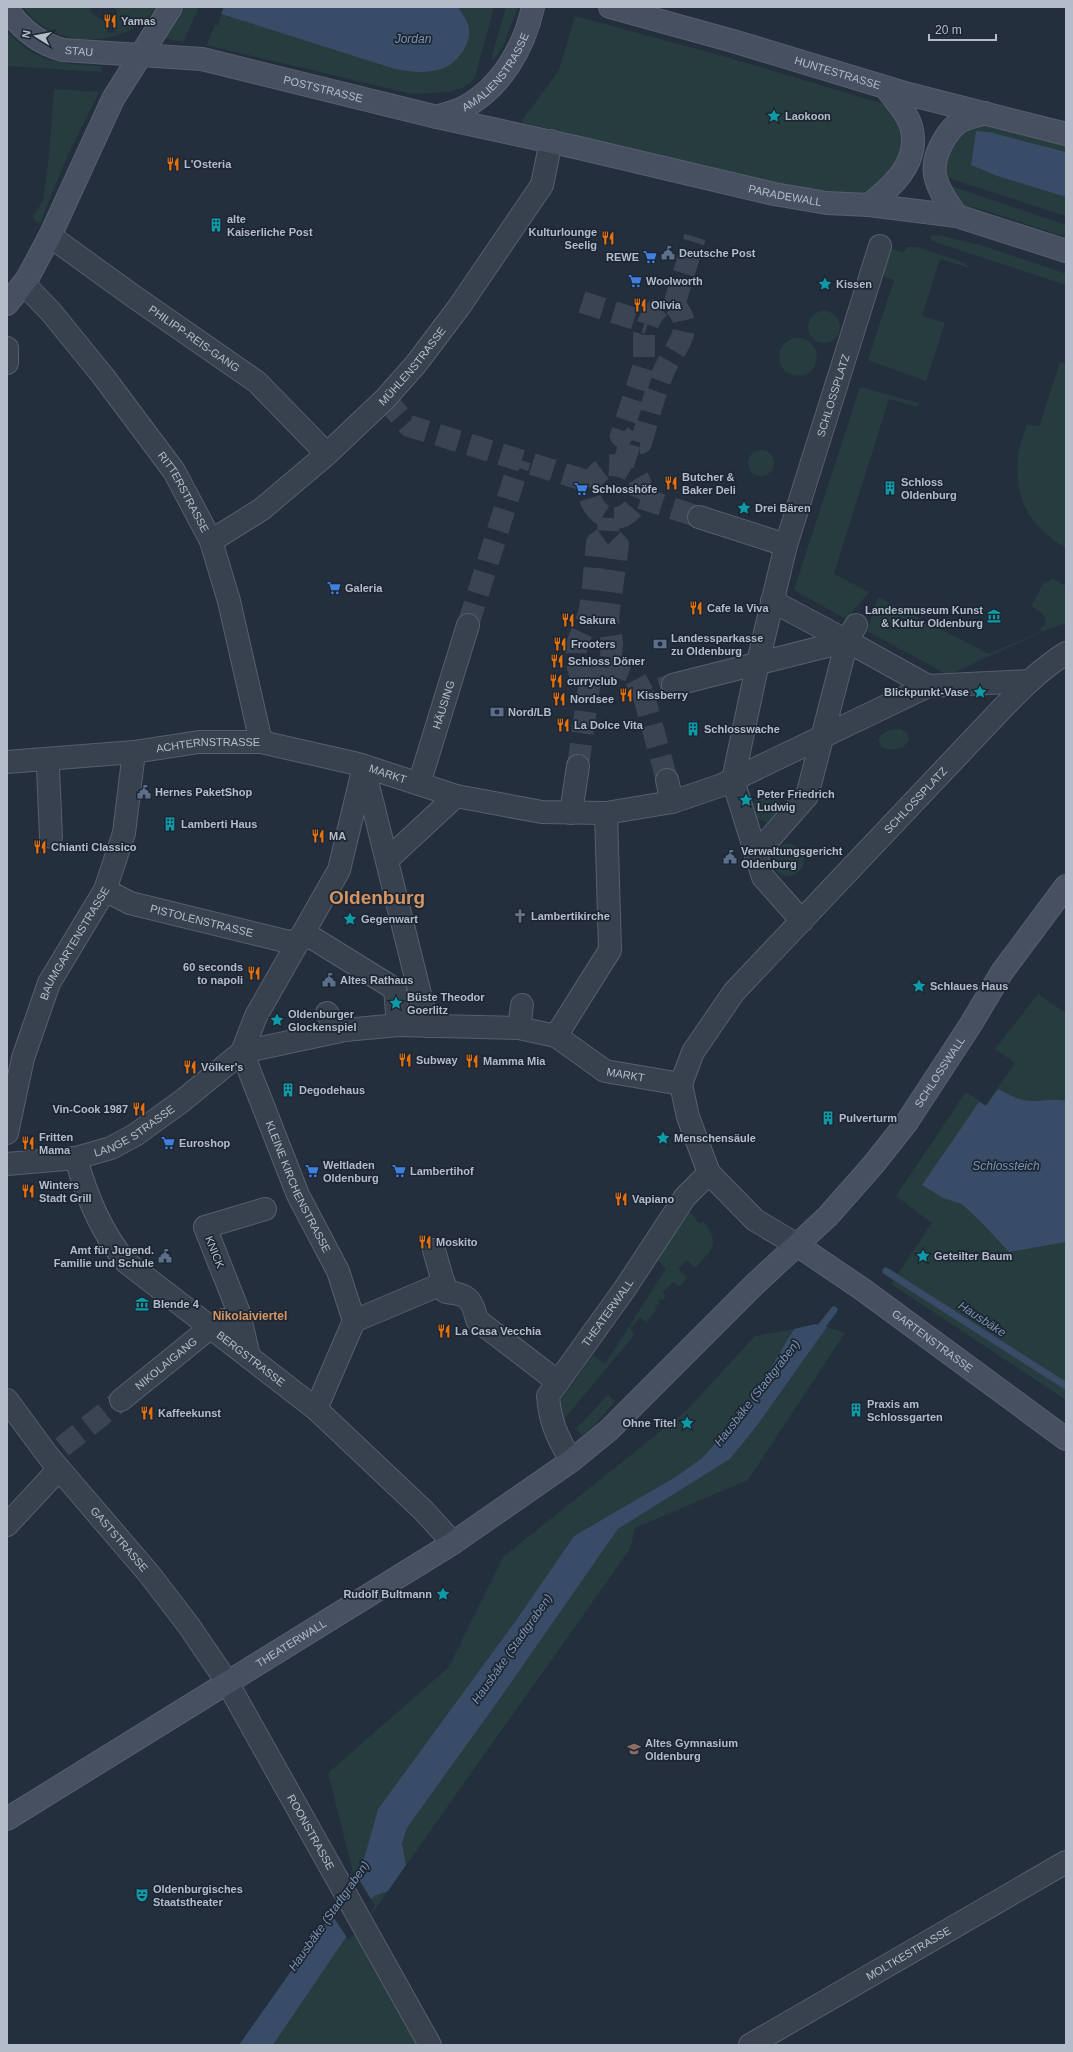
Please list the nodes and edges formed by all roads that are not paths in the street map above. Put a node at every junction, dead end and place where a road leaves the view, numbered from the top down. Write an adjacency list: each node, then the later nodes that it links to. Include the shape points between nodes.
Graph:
1 (171, 7): 5 (street)
2 (533, 7): 8 (street, AMALIENSTRASSE, via 521,44 501,78 482,96 462,108)
3 (610, 7): 6 (street, HUNTESTRASSE)
4 (7, 9): 5 (street, STAU, via 33,37 54,48 75,52)
5 (142, 55): 8 (street, POSTSTRASSE, via 202,59); 14 (street, via 113,99)
6 (886, 88): 7 (street, HUNTESTRASSE); 12 (street, via 911,126 912,148 896,183)
7 (985, 113): 10 (street, HUNTESTRASSE); 13 (street, via 960,122 947,134 937,153 936,178 943,195)
8 (437, 117): 9 (street, POSTSTRASSE)
9 (503, 132): 11 (street, PARADEWALL)
10 (1066, 134)
11 (551, 141): 12 (street, PARADEWALL, via 774,194 828,203); 21 (street, MÜHLENSTRASSE, via 542,186 459,307 416,364 385,399)
12 (869, 205): 13 (street, PARADEWALL)
13 (957, 216): 16 (street, PARADEWALL)
14 (50, 236): 17 (street); 21 (street, PHILIPP-REIS-GANG, via 257,382)
15 (880, 246): 24 (street, SCHLOSSPLATZ)
16 (1066, 251)
17 (24, 284): 18 (street); 23 (street, RITTERSTRASSE, via 51,312 174,471)
18 (7, 304)
19 (7, 348): 20 (street)
20 (7, 363)
21 (327, 454): 23 (street, MÜHLENSTRASSE, via 262,509)
22 (699, 517): 24 (street)
23 (211, 541): 34 (street, RITTERSTRASSE, via 229,601)
24 (786, 546): 25 (street, SCHLOSSPLATZ)
25 (772, 601): 27 (street); 29 (street, SCHLOSSPLATZ)
26 (468, 625): 42 (street, HÄUSING)
27 (852, 633): 29 (street); 32 (street); 33 (street)
28 (1066, 653): 30 (street, SCHLOSSPLATZ)
29 (758, 662): 31 (street); 41 (street, SCHLOSSPLATZ)
30 (1029, 681): 32 (street); 52 (street, SCHLOSSPLATZ)
31 (673, 685)
32 (928, 686): 33 (street)
33 (822, 737): 41 (street); 48 (street, via 807,796)
34 (262, 742): 35 (street, ACHTERNSTRASSE, via 199,742); 38 (street, ACHTERNSTRASSE)
35 (134, 752): 36 (street, ACHTERNSTRASSE, via 84,754); 51 (street, BAUMGARTENSTRASSE, via 124,833)
36 (50, 759): 37 (street, ACHTERNSTRASSE); 47 (street, via 48,768)
37 (7, 762)
38 (364, 766): 42 (street, MARKT); 49 (street); 53 (street, MARKT, via 338,870)
39 (578, 766): 45 (street)
40 (667, 780): 44 (street)
41 (728, 783): 44 (street, MARKT); 48 (street, SCHLOSSPLATZ)
42 (419, 784): 43 (street, MARKT)
43 (456, 796): 45 (street, MARKT, via 542,812); 49 (street)
44 (672, 802): 46 (street, MARKT)
45 (571, 813): 46 (street, MARKT)
46 (606, 813): 58 (street, via 610,950)
47 (51, 837)
48 (756, 854): 52 (street, SCHLOSSPLATZ, via 763,877)
49 (387, 860): 56 (street)
50 (1066, 886): 66 (street, SCHLOSSWALL, via 1002,972 971,1024 874,1165 828,1216)
51 (105, 890): 53 (street, PISTOLENSTRASSE, via 137,905 289,942); 61 (street, BAUMGARTENSTRASSE, via 49,983 23,1058)
52 (802, 921): 60 (street, SCHLOSSPLATZ, via 734,992 693,1052)
53 (300, 940): 55 (street, via 311,937 395,989); 59 (street, MARKT, via 256,1016)
54 (522, 1004): 57 (street)
55 (398, 1025): 56 (street, MARKT); 59 (street, MARKT, via 339,1031)
56 (428, 1026): 57 (street, MARKT)
57 (519, 1028): 58 (street, MARKT)
58 (556, 1036): 60 (street, MARKT, via 605,1071)
59 (242, 1052): 62 (street, LANGE STRASSE, via 135,1135 111,1148); 70 (street, KLEINE KIRCHENSTRASSE, via 338,1271)
60 (681, 1084): 64 (street, via 691,1125)
61 (7, 1133)
62 (76, 1158): 63 (street, LANGE STRASSE); 71 (street, BERGSTRASSE, via 94,1211 114,1248 138,1272)
63 (7, 1164)
64 (709, 1173): 66 (street, via 755,1220); 73 (street, THEATERWALL, via 685,1197)
65 (265, 1209): 69 (street, KNICK, via 205,1227)
66 (797, 1245): 77 (street, GARTENSTRASSE, via 862,1289); 79 (street, THEATERWALL, via 626,1414)
67 (434, 1250): 68 (street)
68 (444, 1283): 70 (street); 73 (street, via 446,1292 467,1297 474,1305 477,1320)
69 (242, 1310): 71 (street); 72 (street, KNICK)
70 (354, 1321): 76 (street)
71 (211, 1327): 72 (street, BERGSTRASSE); 75 (street, NIKOLAIGANG)
72 (250, 1358): 76 (street, BERGSTRASSE)
73 (558, 1382): 79 (street, THEATERWALL, via 548,1396 549,1415)
74 (7, 1400): 78 (street, GASTSTRASSE)
75 (121, 1400)
76 (316, 1409): 81 (street, BERGSTRASSE, via 424,1511)
77 (1066, 1439)
78 (57, 1458): 80 (street); 82 (street, GASTSTRASSE, via 189,1626)
79 (571, 1461): 81 (street, THEATERWALL)
80 (7, 1525)
81 (453, 1543): 82 (street, THEATERWALL)
82 (227, 1682): 83 (street, THEATERWALL); 85 (street, ROONSTRASSE)
83 (7, 1819)
84 (1066, 1862): 86 (street, MOLTKESTRASSE)
85 (424, 2043)
86 (750, 2045)

